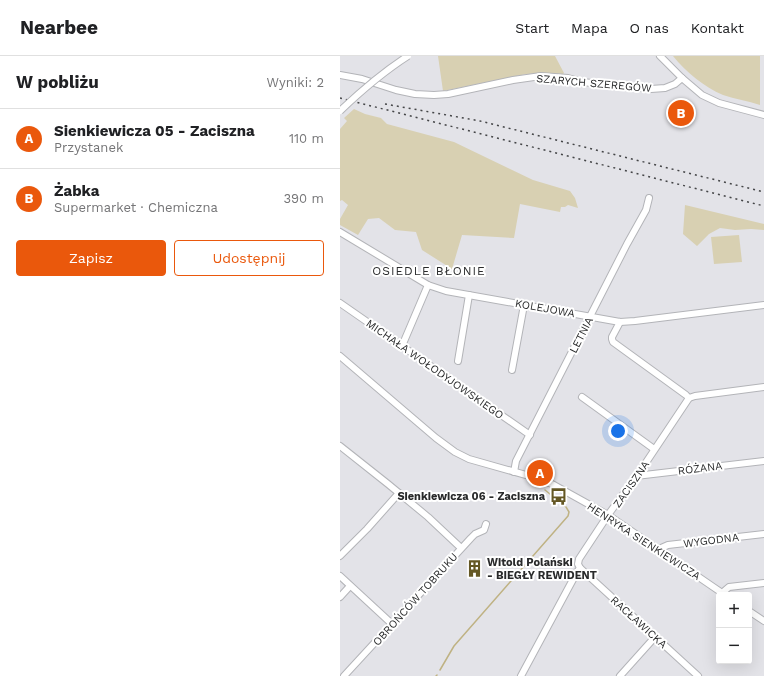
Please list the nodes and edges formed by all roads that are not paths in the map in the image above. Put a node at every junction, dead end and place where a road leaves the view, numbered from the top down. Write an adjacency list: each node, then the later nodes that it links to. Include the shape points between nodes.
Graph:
1 (408, 56): 5 (street, bridge, via 374,81)
2 (660, 56): 4 (street)
3 (340, 75): 4 (street, SZARYCH SZEREGÓW, via 362,78 396,90 434,96 541,76 651,89 665,88)
4 (682, 78): 6 (street, via 702,96)
5 (340, 112)
6 (764, 115)
7 (649, 198): 14 (street, LETNIA, via 646,210)
8 (340, 232): 9 (street, KOLEJOWA)
9 (428, 285): 10 (street, KOLEJOWA); 16 (street)
10 (469, 295): 12 (street, KOLEJOWA); 18 (street)
11 (340, 303): 16 (street, MICHAŁA WOŁODYJOWSKIEGO)
12 (524, 305): 14 (street, KOLEJOWA); 19 (street)
13 (764, 305): 15 (street, KOLEJOWA)
14 (590, 316): 15 (street, KOLEJOWA); 23 (street, LETNIA)
15 (620, 322): 22 (street, via 612,337 613,342)
16 (402, 346): 23 (street, MICHAŁA WOŁODYJOWSKIEGO)
17 (340, 356): 27 (street, HENRYKA SIENKIEWICZA, via 455,452 469,459)
18 (458, 361)
19 (512, 370)
20 (764, 387): 22 (street)
21 (582, 397): 25 (street)
22 (689, 398): 25 (street, ZACISZNA)
23 (530, 435): 27 (street, LETNIA, via 516,461)
24 (340, 446): 29 (street)
25 (654, 449): 28 (street, ZACISZNA)
26 (764, 460): 28 (street, RÓŻANA)
27 (514, 472): 30 (street, HENRYKA SIENKIEWICZA, via 554,485)
28 (636, 476): 30 (street, ZACISZNA)
29 (399, 493): 33 (street); 35 (street)
30 (608, 515): 34 (street, HENRYKA SIENKIEWICZA); 36 (street, ZACISZNA, via 579,559)
31 (486, 524): 33 (street, OBROŃCÓW TOBRUKU, via 484,530 475,534)
32 (764, 534): 34 (street, WYGODNA, via 668,545)
33 (461, 548): 45 (street, OBROŃCÓW TOBRUKU)
34 (659, 549): 40 (street, HENRYKA SIENKIEWICZA)
35 (340, 556)
36 (580, 568): 46 (street, RACŁAWICKA); 48 (street, ZACISZNA)
37 (340, 576): 39 (street)
38 (764, 583): 41 (street, via 729,586)
39 (350, 586): 42 (street); 45 (street)
40 (720, 592)
41 (724, 592)
42 (340, 597)
43 (752, 613): 44 (street)
44 (764, 621)
45 (392, 624): 47 (street, OBROŃCÓW TOBRUKU)
46 (655, 637): 49 (street); 50 (street, RACŁAWICKA)
47 (344, 676)
48 (521, 676)
49 (620, 676)
50 (698, 676)

